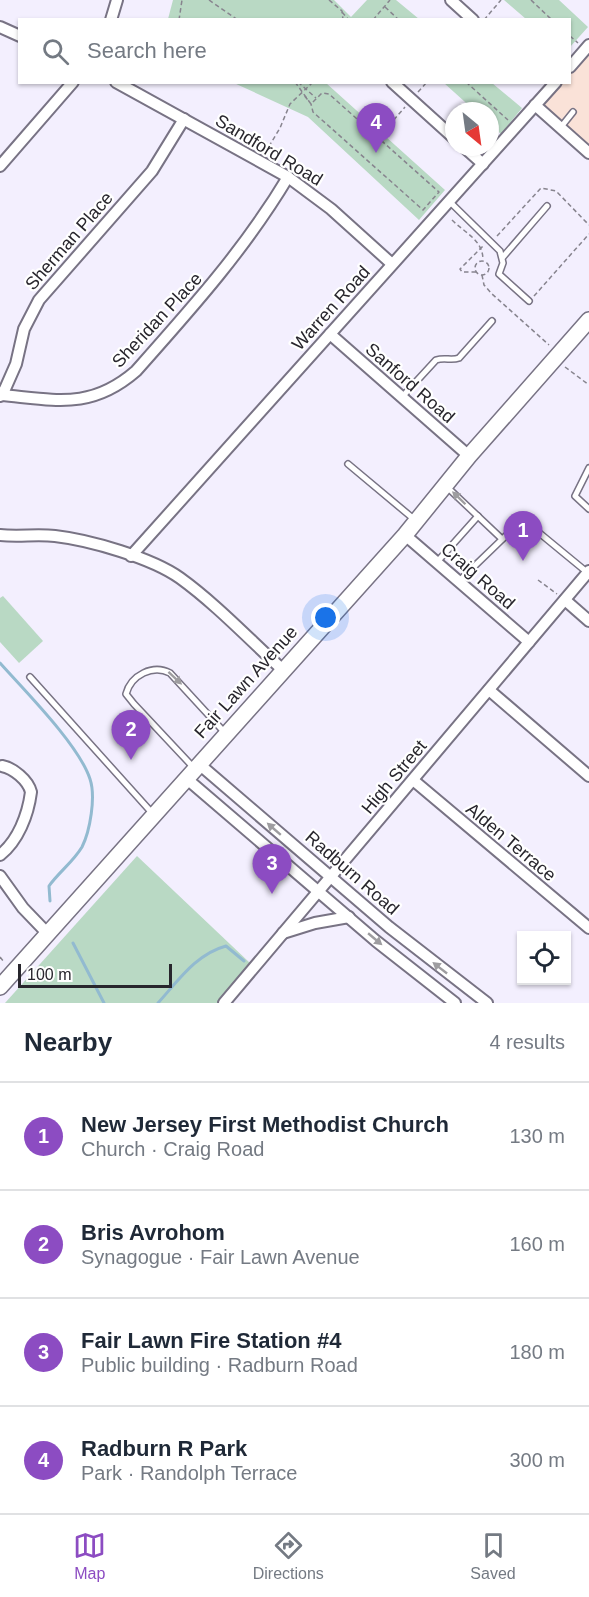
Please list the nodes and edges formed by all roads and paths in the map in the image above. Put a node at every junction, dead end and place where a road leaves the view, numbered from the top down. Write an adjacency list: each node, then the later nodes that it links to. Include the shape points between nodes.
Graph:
1 (117, 0): 11 (street)
2 (182, 0): 12 (path)
3 (209, 0): 13 (path)
4 (329, 0): 10 (path)
5 (390, 0): 9 (path)
6 (451, 0): 18 (street)
7 (501, 0): 19 (path)
8 (531, 0): 20 (path)
9 (385, 6): 16 (path); 17 (path)
10 (342, 11): 14 (path); 15 (path)
11 (112, 18)
12 (179, 18)
13 (235, 18)
14 (343, 18)
15 (347, 18)
16 (375, 18)
17 (397, 18)
18 (471, 18)
19 (486, 18)
20 (550, 18)
21 (0, 27): 22 (street)
22 (18, 35)
23 (589, 45): 24 (street)
24 (571, 66)
25 (71, 84): 50 (street)
26 (120, 84): 41 (street, Sandford Road)
27 (297, 84): 35 (path)
28 (299, 84): 34 (path)
29 (312, 84): 34 (path)
30 (394, 84): 37 (street)
31 (425, 84): 37 (path)
32 (468, 84): 42 (path)
33 (550, 84): 39 (street, Warren Road)
34 (307, 90): 35 (path); 36 (path)
35 (303, 94): 38 (path); 48 (path, via 290,104)
36 (316, 99): 38 (path); 45 (path, via 322,93 329,94)
37 (411, 100): 44 (street); 45 (path)
38 (311, 104): 45 (path, via 314,112 423,210 439,192)
39 (535, 105): 42 (street, Warren Road); 43 (street)
40 (573, 112): 43 (lane)
41 (184, 119): 48 (street, Sandford Road); 66 (street, Sherman Place, via 152,171 39,300)
42 (516, 127): 49 (street, Warren Road)
43 (560, 127): 46 (street)
44 (445, 130)
45 (378, 137)
46 (588, 150)
47 (474, 156): 49 (street)
48 (260, 161): 51 (street, Sandford Road)
49 (483, 164): 52 (street, Warren Road)
50 (0, 166)
51 (288, 177): 58 (street, Sandford Road, via 331,209); 66 (street, Sheridan Place, via 257,228 216,281 123,382 79,400)
52 (449, 201): 56 (lane); 58 (street, Warren Road)
53 (547, 206): 56 (lane)
54 (452, 220): 57 (path, via 480,245)
55 (589, 234): 60 (path)
56 (503, 257): 60 (lane, via 499,274)
57 (483, 261): 59 (path, via 489,271); 59 (path, via 475,268)
58 (392, 264): 63 (street, Warren Road)
59 (482, 275): 64 (path, via 492,294)
60 (529, 301)
61 (589, 320): 64 (main road, Fair Lawn Avenue)
62 (492, 321): 67 (lane, via 459,358 436,360)
63 (330, 334): 67 (street, Sanford Road); 78 (street, Warren Road)
64 (557, 356): 65 (path); 68 (main road, Fair Lawn Avenue)
65 (589, 385)
66 (0, 396)
67 (402, 397): 68 (street, Sanford Road)
68 (469, 456): 71 (main road, Fair Lawn Avenue)
69 (348, 464): 74 (lane)
70 (589, 468): 72 (lane, via 576,496)
71 (446, 485): 73 (lane, one-way to 71); 74 (main road, Fair Lawn Avenue)
72 (589, 509)
73 (478, 516): 77 (lane); 79 (lane)
74 (416, 521): 76 (main road, Fair Lawn Avenue)
75 (0, 535): 78 (street, via 54,536)
76 (405, 535): 79 (street, Craig Road); 86 (main road, Fair Lawn Avenue)
77 (502, 539): 80 (lane, via 517,525 528,522); 82 (lane)
78 (131, 556): 86 (street, via 180,578)
79 (436, 562): 82 (street, Craig Road)
80 (589, 572): 83 (street, High Street)
81 (538, 580): 83 (path)
82 (459, 581): 85 (street, Craig Road)
83 (565, 600): 84 (street); 85 (street, High Street)
84 (589, 621)
85 (529, 642): 88 (street, High Street)
86 (283, 670): 89 (main road, Fair Lawn Avenue)
87 (30, 677): 94 (lane)
88 (489, 690): 92 (street); 93 (street, High Street)
89 (226, 734): 91 (main road, Fair Lawn Avenue); 91 (lane, one-way to 89, via 134,705 127,689 146,671 163,669 179,681)
90 (2, 766): 95 (street, via 25,781 31,792 19,832)
91 (194, 771): 94 (main road, Fair Lawn Avenue); 97 (street, Radburn Road, one-way to 91); 98 (street, Radburn Road)
92 (589, 776)
93 (413, 780): 97 (street, High Street); 100 (street, Alden Terrace)
94 (154, 815): 102 (main road, Fair Lawn Avenue)
95 (0, 855)
96 (0, 876): 102 (street)
97 (331, 877): 98 (street, High Street); 106 (street, Radburn Road, one-way to 97)
98 (318, 891): 99 (street, Radburn Road); 101 (street, High Street)
99 (349, 917): 101 (street); 105 (street, Radburn Road, one-way to 105)
100 (589, 928)
101 (283, 933): 104 (street, High Street)
102 (48, 934): 103 (main road, Fair Lawn Avenue)
103 (0, 987)
104 (224, 1003)
105 (455, 1003)
106 (487, 1003)

